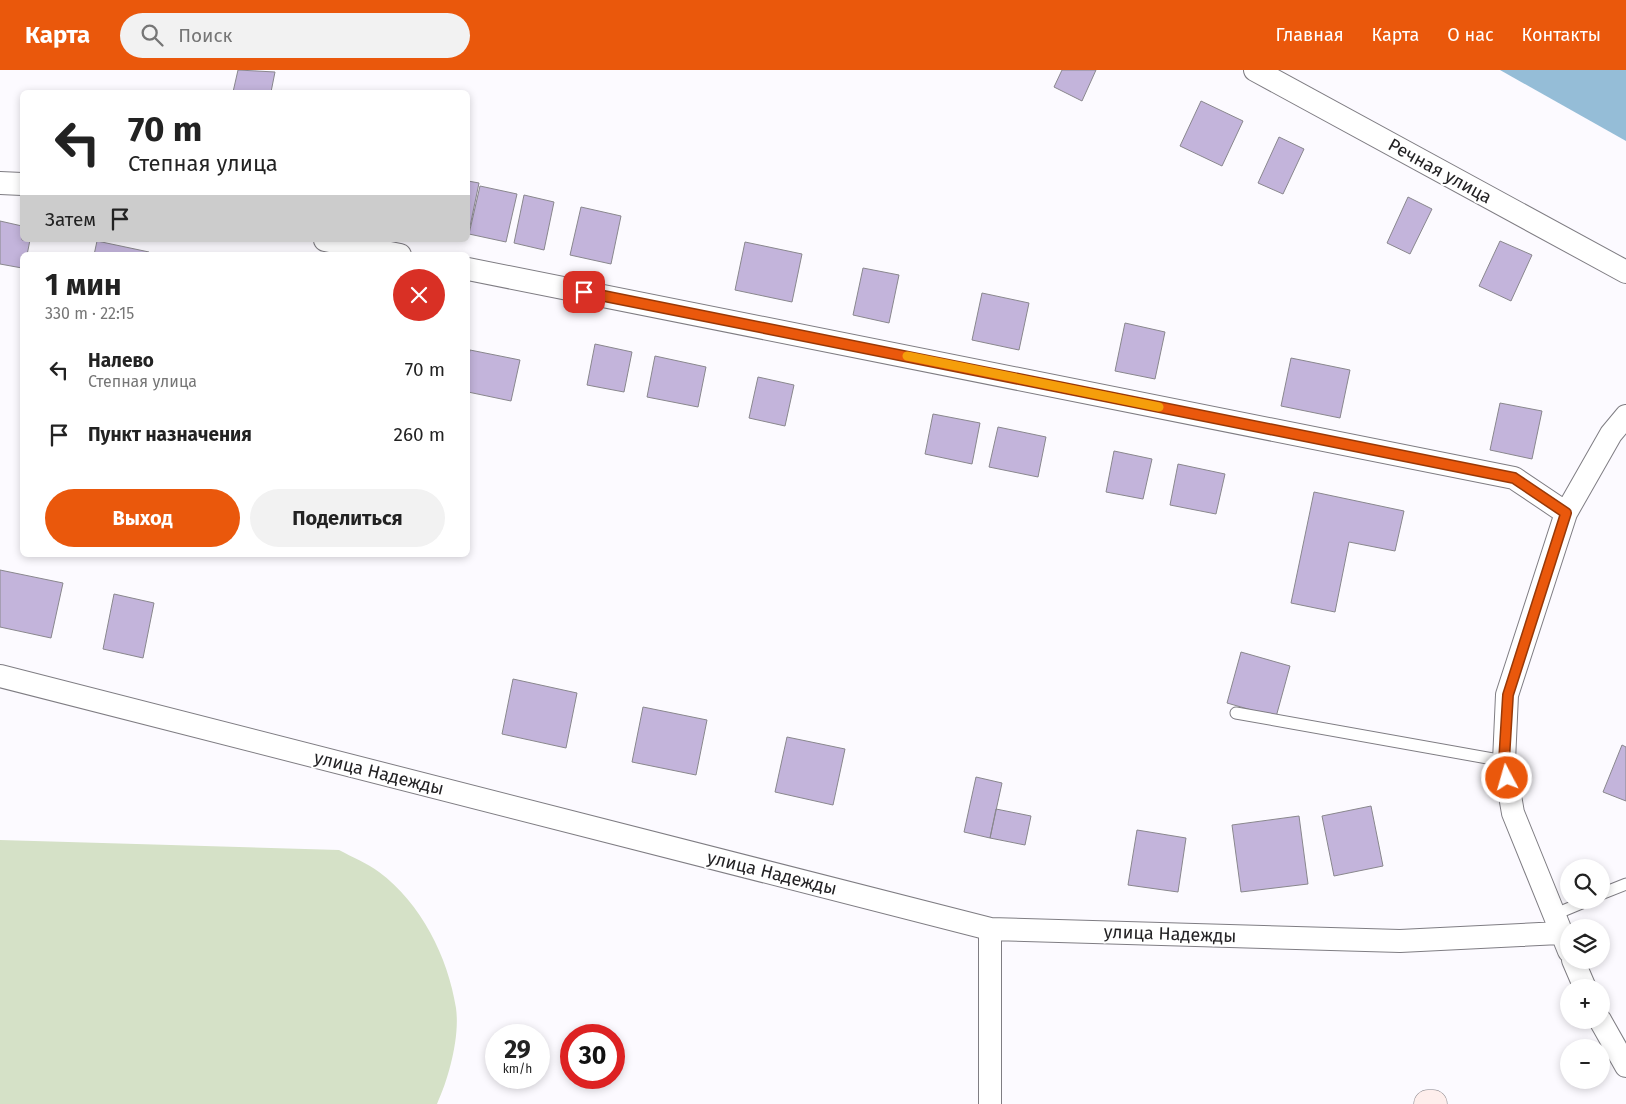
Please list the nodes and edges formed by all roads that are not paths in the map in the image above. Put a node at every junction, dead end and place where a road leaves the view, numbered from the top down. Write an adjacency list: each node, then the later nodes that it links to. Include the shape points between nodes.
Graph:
1 (1255, 70): 7 (street, Речная улица)
2 (0, 183): 3 (street)
3 (20, 184)
4 (335, 242): 5 (street)
5 (385, 252)
6 (470, 268): 9 (street, via 1514,478)
7 (1626, 272)
8 (1626, 416): 9 (street, via 1611,434)
9 (1566, 513): 12 (street, via 1508,695)
10 (0, 676): 17 (street, улица Надежды)
11 (1236, 713): 12 (lane)
12 (1504, 761): 18 (street, via 1513,813)
13 (1626, 884): 14 (lane)
14 (1610, 890)
15 (1581, 909): 16 (lane)
16 (1573, 919)
17 (990, 928): 19 (street, улица Надежды, via 1400,942); 22 (street)
18 (1560, 930)
19 (1560, 933)
20 (1605, 1029): 21 (street)
21 (1626, 1066)
22 (990, 1104)
23 (1428, 1104): 24 (street)
24 (1433, 1104)

